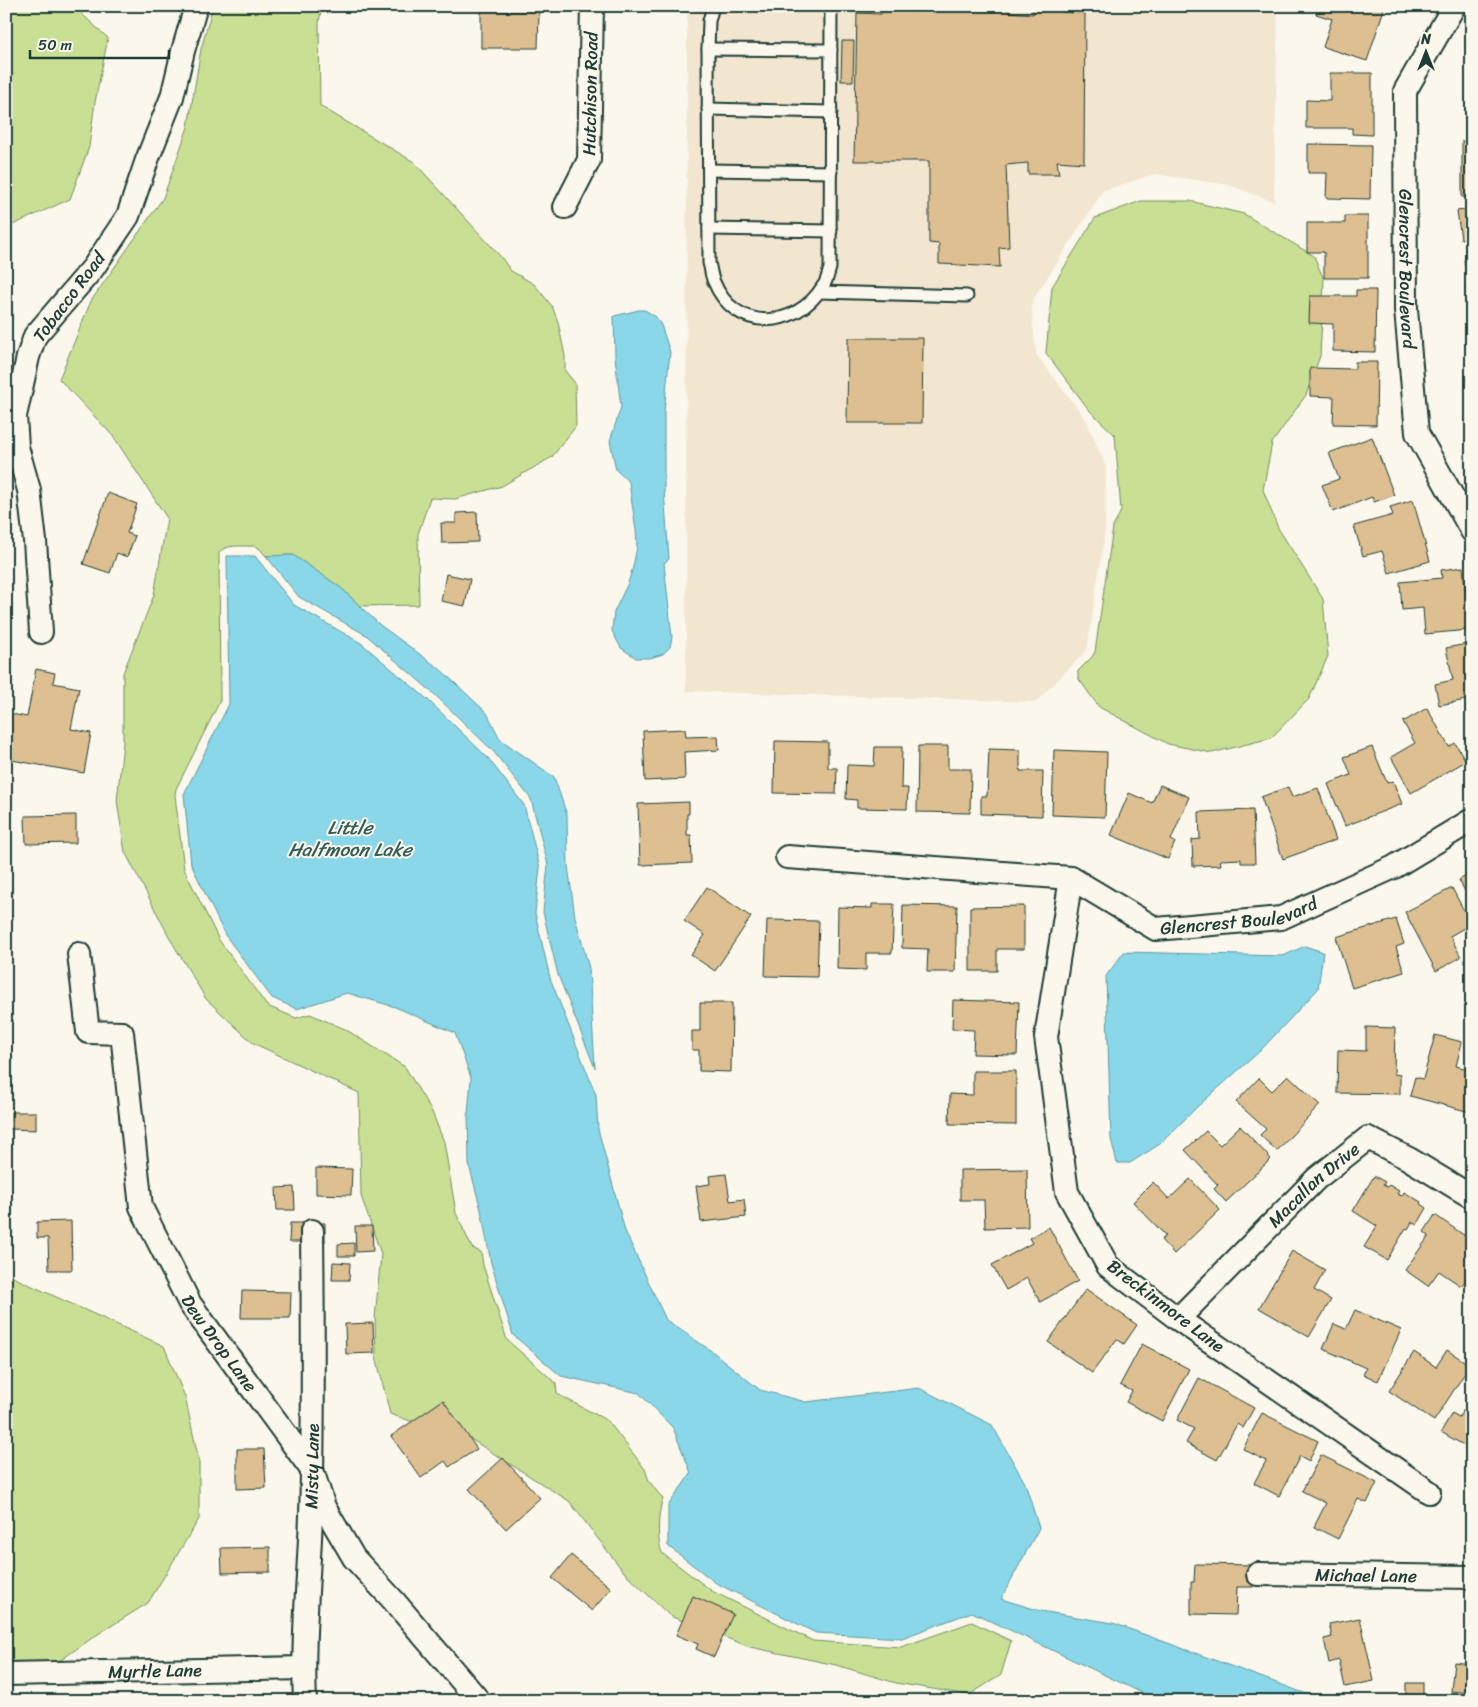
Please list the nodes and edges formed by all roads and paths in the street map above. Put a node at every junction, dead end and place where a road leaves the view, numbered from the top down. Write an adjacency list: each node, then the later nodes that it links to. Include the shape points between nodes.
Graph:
1 (196, 6): 18 (street, Tobacco Road, via 172,98 128,216 92,268 35,336 28,357 15,416 17,447 29,490)
2 (592, 6): 12 (street, Hutchison Road, via 589,160)
3 (713, 6): 6 (lane)
4 (831, 6): 7 (lane)
5 (1454, 6): 17 (street, Glencrest Boulevard, via 1405,91 1406,310 1417,433)
6 (708, 49): 7 (lane); 8 (lane)
7 (831, 50): 9 (lane)
8 (708, 109): 9 (lane); 10 (lane)
9 (831, 112): 11 (lane)
10 (709, 170): 11 (lane); 13 (lane)
11 (831, 172): 14 (lane)
12 (565, 207)
13 (709, 229): 14 (lane); 15 (lane, via 709,263 714,282 725,300 739,313 756,320 774,320 794,314)
14 (830, 231): 15 (lane, via 830,268)
15 (819, 292): 16 (lane)
16 (967, 296)
17 (1472, 531)
18 (41, 632)
19 (1472, 820): 21 (street, Glencrest Boulevard, via 1394,867 1281,918 1156,929)
20 (787, 857): 21 (street, Glencrest Boulevard)
21 (1071, 878): 25 (street, Breckinmore Lane, via 1046,1037 1068,1192 1108,1266)
22 (79, 954): 26 (street, Dew Drop Lane, via 88,1032 122,1033 141,1207 190,1304)
23 (1472, 1197): 25 (street, Macallan Drive, via 1368,1138 1316,1179)
24 (312, 1231): 26 (street, Misty Lane)
25 (1178, 1319): 27 (street, Breckinmore Lane)
26 (312, 1470): 30 (street, Misty Lane); 33 (street, Dew Drop Lane, via 324,1507 354,1558)
27 (1429, 1492)
28 (1258, 1574): 29 (street, Michael Lane)
29 (1472, 1577)
30 (304, 1668): 31 (street, Myrtle Lane); 32 (street, Misty Lane)
31 (6, 1674)
32 (305, 1701)
33 (479, 1701)

